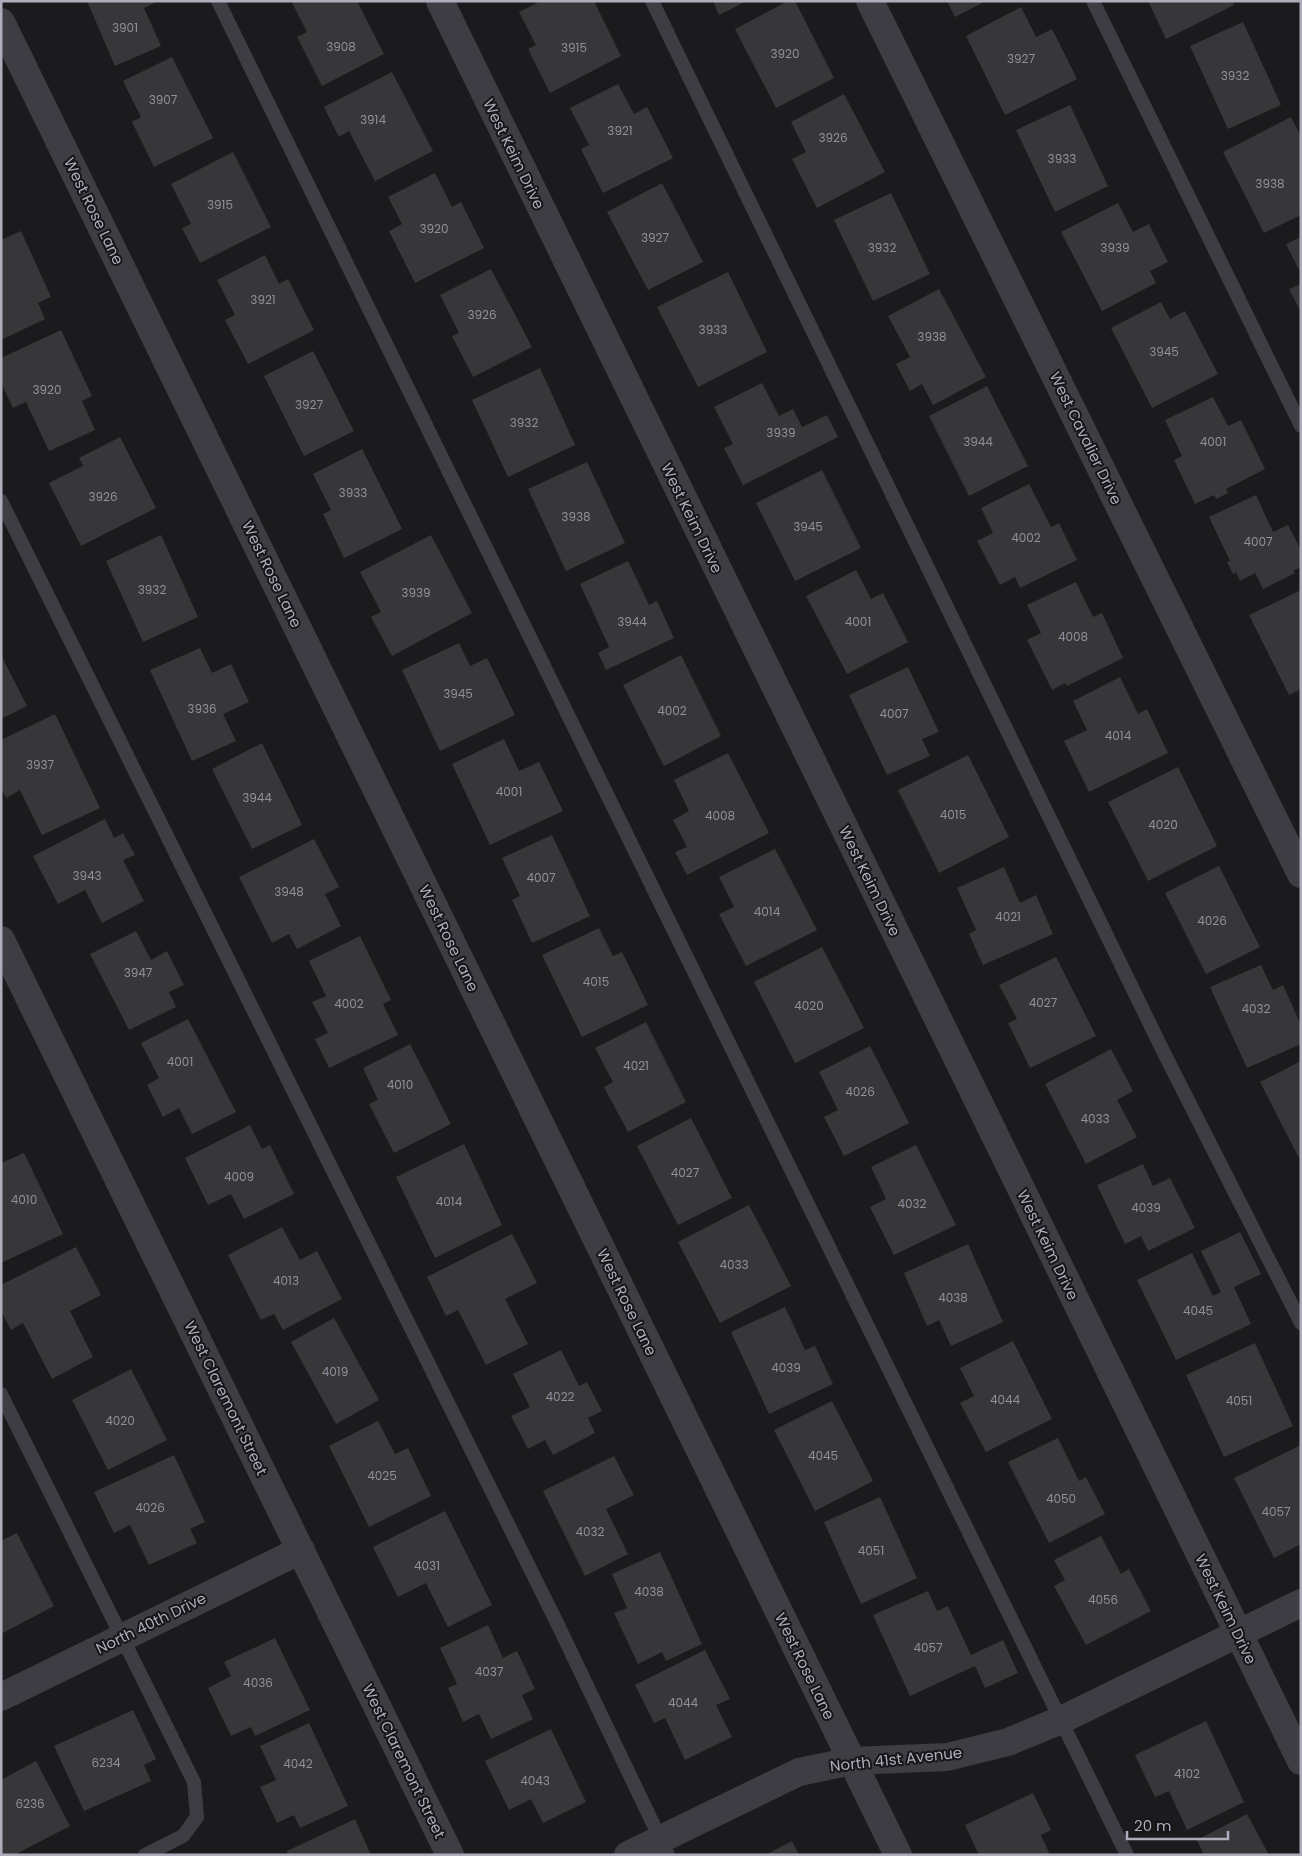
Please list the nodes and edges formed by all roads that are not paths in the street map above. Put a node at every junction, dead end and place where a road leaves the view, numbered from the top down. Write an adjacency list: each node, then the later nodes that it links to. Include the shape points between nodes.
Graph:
1 (218, 1): 18 (lane)
2 (440, 1): 15 (street, West Keim Drive)
3 (652, 1): 11 (lane, via 1164,1051)
4 (870, 1): 9 (street, West Cavalier Drive)
5 (1093, 1): 7 (lane)
6 (1, 22): 19 (street, West Rose Lane)
7 (1301, 426)
8 (1, 501): 21 (lane, via 559,1627)
9 (1301, 874)
10 (1, 940): 13 (street, West Claremont Street)
11 (1301, 1323)
12 (1, 1394): 16 (lane)
13 (300, 1550): 16 (street, North 40th Drive); 23 (street, West Claremont Street)
14 (1301, 1603): 15 (street, North 41st Avenue)
15 (1238, 1633): 18 (street, North 41st Avenue); 20 (street, West Keim Drive)
16 (122, 1638): 17 (street, North 40th Drive); 22 (lane, via 194,1782 197,1817 183,1836)
17 (1, 1697)
18 (1061, 1720): 19 (street, North 41st Avenue, via 1008,1742 947,1757); 26 (lane)
19 (852, 1761): 21 (street, North 41st Avenue, via 799,1772); 25 (street, West Rose Lane)
20 (1301, 1761)
21 (664, 1847): 24 (street, North 41st Avenue)
22 (145, 1855)
23 (450, 1855)
24 (628, 1855)
25 (898, 1855)
26 (1127, 1855)

